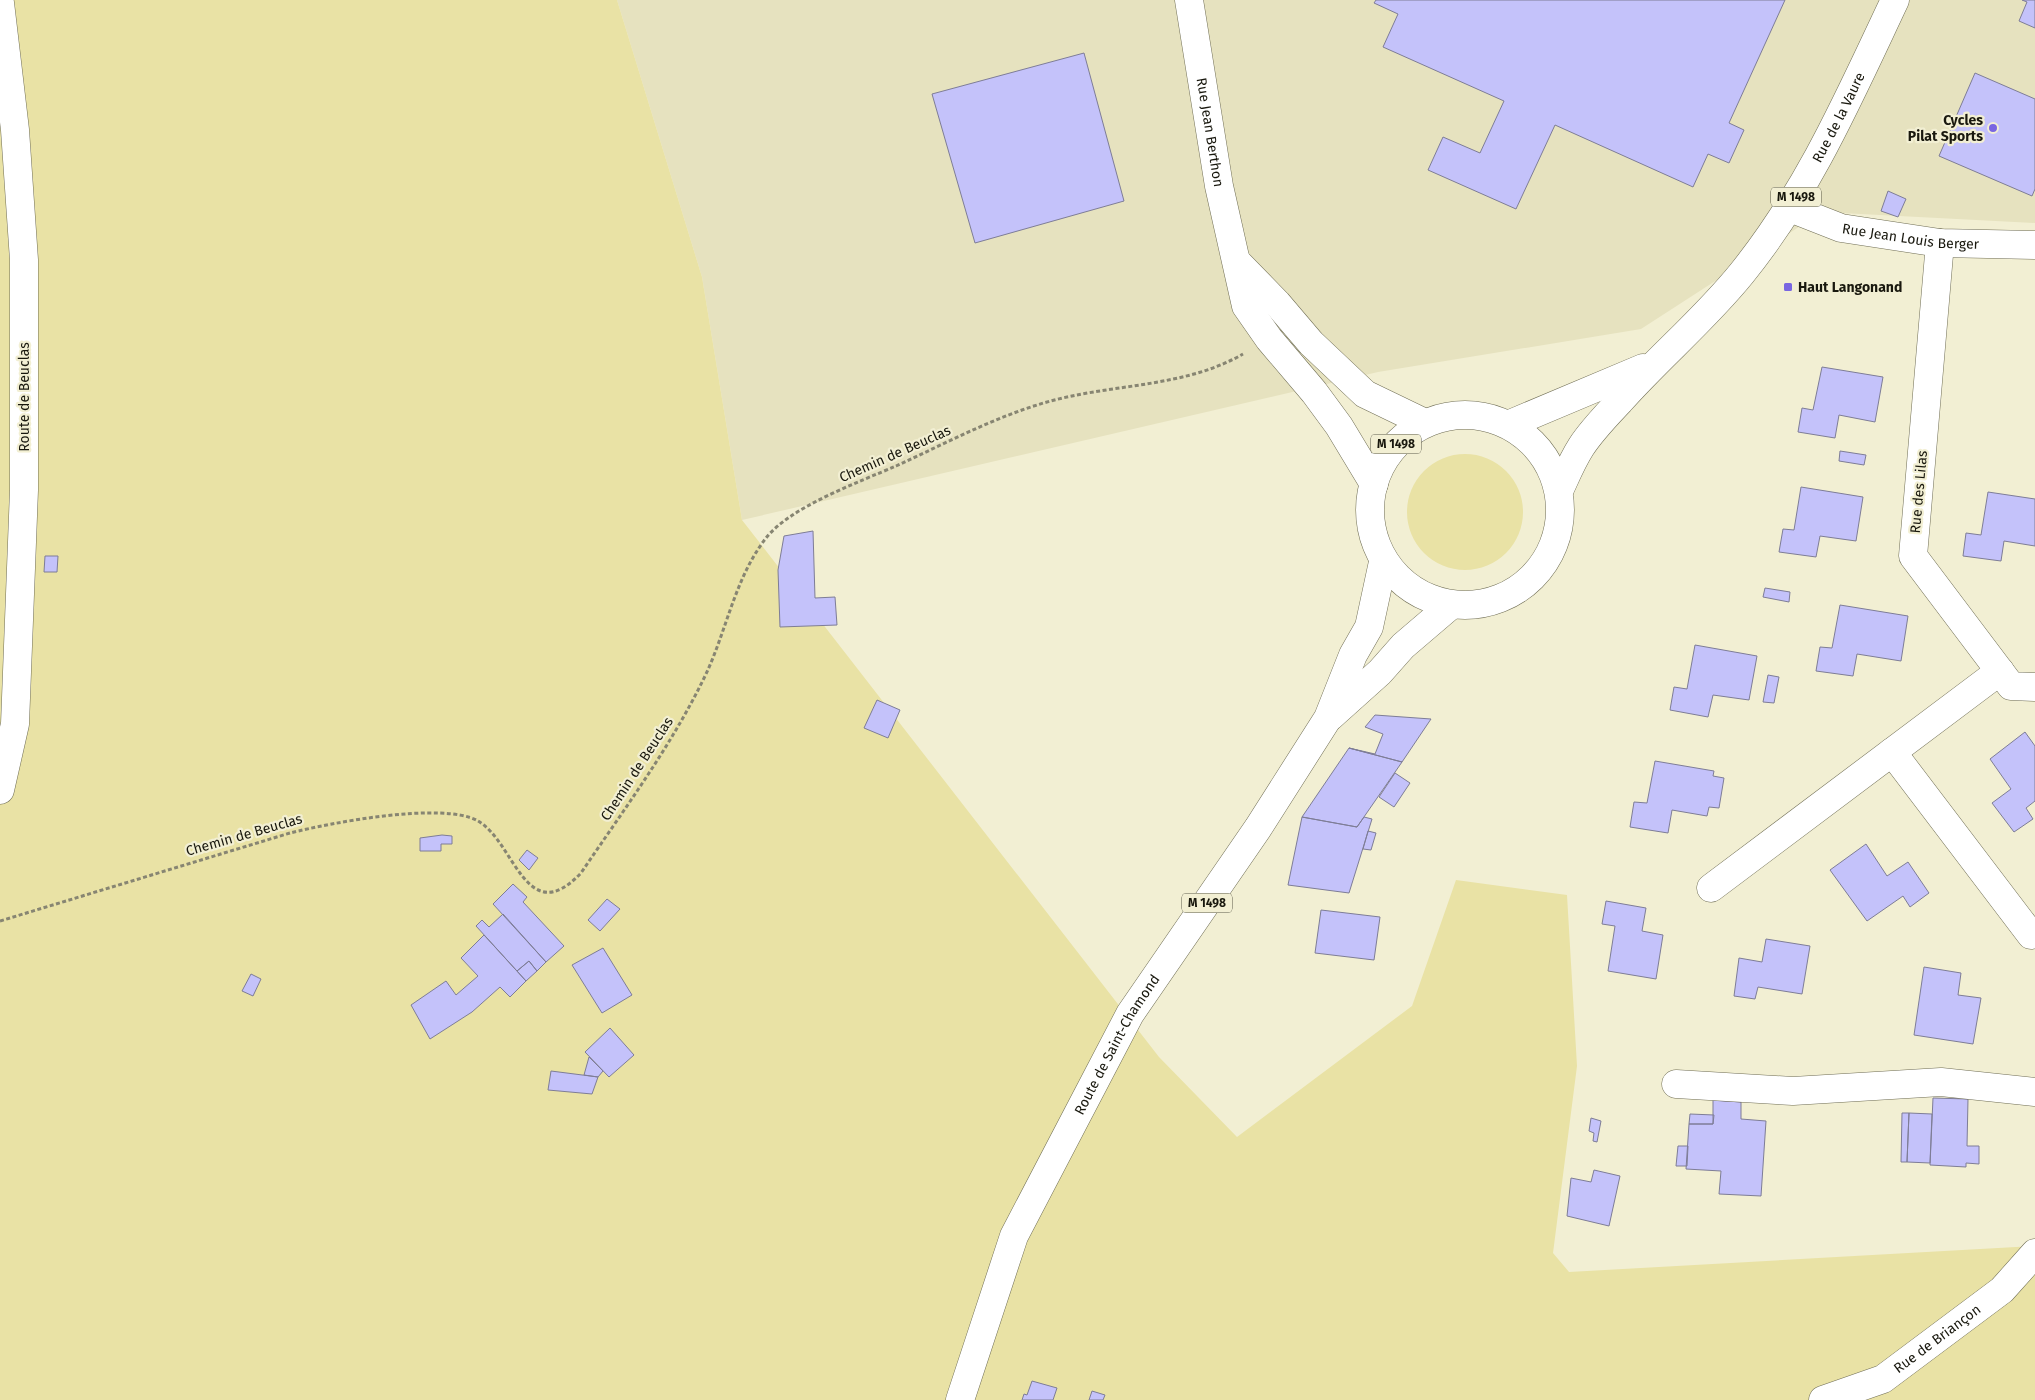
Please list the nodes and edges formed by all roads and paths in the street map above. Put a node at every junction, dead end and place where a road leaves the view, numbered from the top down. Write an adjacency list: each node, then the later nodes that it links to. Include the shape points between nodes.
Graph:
1 (1190, 0): 7 (street, Rue Jean Berthon, via 1219,186 1227,229)
2 (1895, 0): 4 (street, Rue de la Vaure / M 1498, via 1828,142)
3 (0, 3): 20 (street, Route de Beuclas, via 15,130 24,260 24,490 15,724)
4 (1790, 208): 5 (street, Rue Jean Louis Berger, via 1841,228); 9 (street, Rue de la Vaure / M 1498, via 1714,305)
5 (1940, 243): 6 (street, Rue Jean Louis Berger); 16 (street, Rue des Lilas, via 1913,556)
6 (2035, 245)
7 (1238, 263): 8 (street, Rue Jean Berthon, via 1246,306); 10 (street, via 1316,349 1365,394)
8 (1269, 339): 12 (street, Rue Jean Berthon, via 1339,426); 22 (path, Chemin de Beuclas, via 1227,363 1195,374 1071,396 1019,411 792,515 767,537 744,576 707,671 662,755 568,887 551,893 534,887 517,871 496,839 479,822 457,815 424,814 351,820 290,833)
9 (1654, 363): 11 (street, M 1498); 13 (street, M 1498, via 1594,429 1580,448)
10 (1422, 422): 11 (street, M 1498, via 1447,413 1467,412); 12 (street, M 1498, via 1390,450)
11 (1510, 424): 13 (street, M 1498, via 1531,442 1546,462)
12 (1374, 484): 14 (street, M 1498, via 1371,512)
13 (1559, 491): 15 (street, M 1498, via 1560,520 1552,547 1540,569 1524,585 1502,599 1477,605)
14 (1383, 562): 15 (street, via 1415,592 1429,600); 18 (street, M 1498, via 1369,627 1353,655)
15 (1450, 605): 18 (street, M 1498, via 1402,646 1380,672)
16 (2000, 671): 17 (street, Rue des Lilas, via 2012,686); 19 (street)
17 (2035, 687)
18 (1328, 718): 27 (street, Route de Saint-Chamond / M 1498, via 1258,828 1130,1014 1014,1236)
19 (1892, 752): 21 (street); 23 (street)
20 (0, 790)
21 (1711, 888)
22 (0, 921)
23 (2031, 936)
24 (1676, 1084): 25 (street, via 1794,1092 1941,1082)
25 (2035, 1092)
26 (2035, 1253): 28 (street, Rue de Briançon, via 2002,1290 1884,1379)
27 (960, 1400)
28 (1824, 1400)

